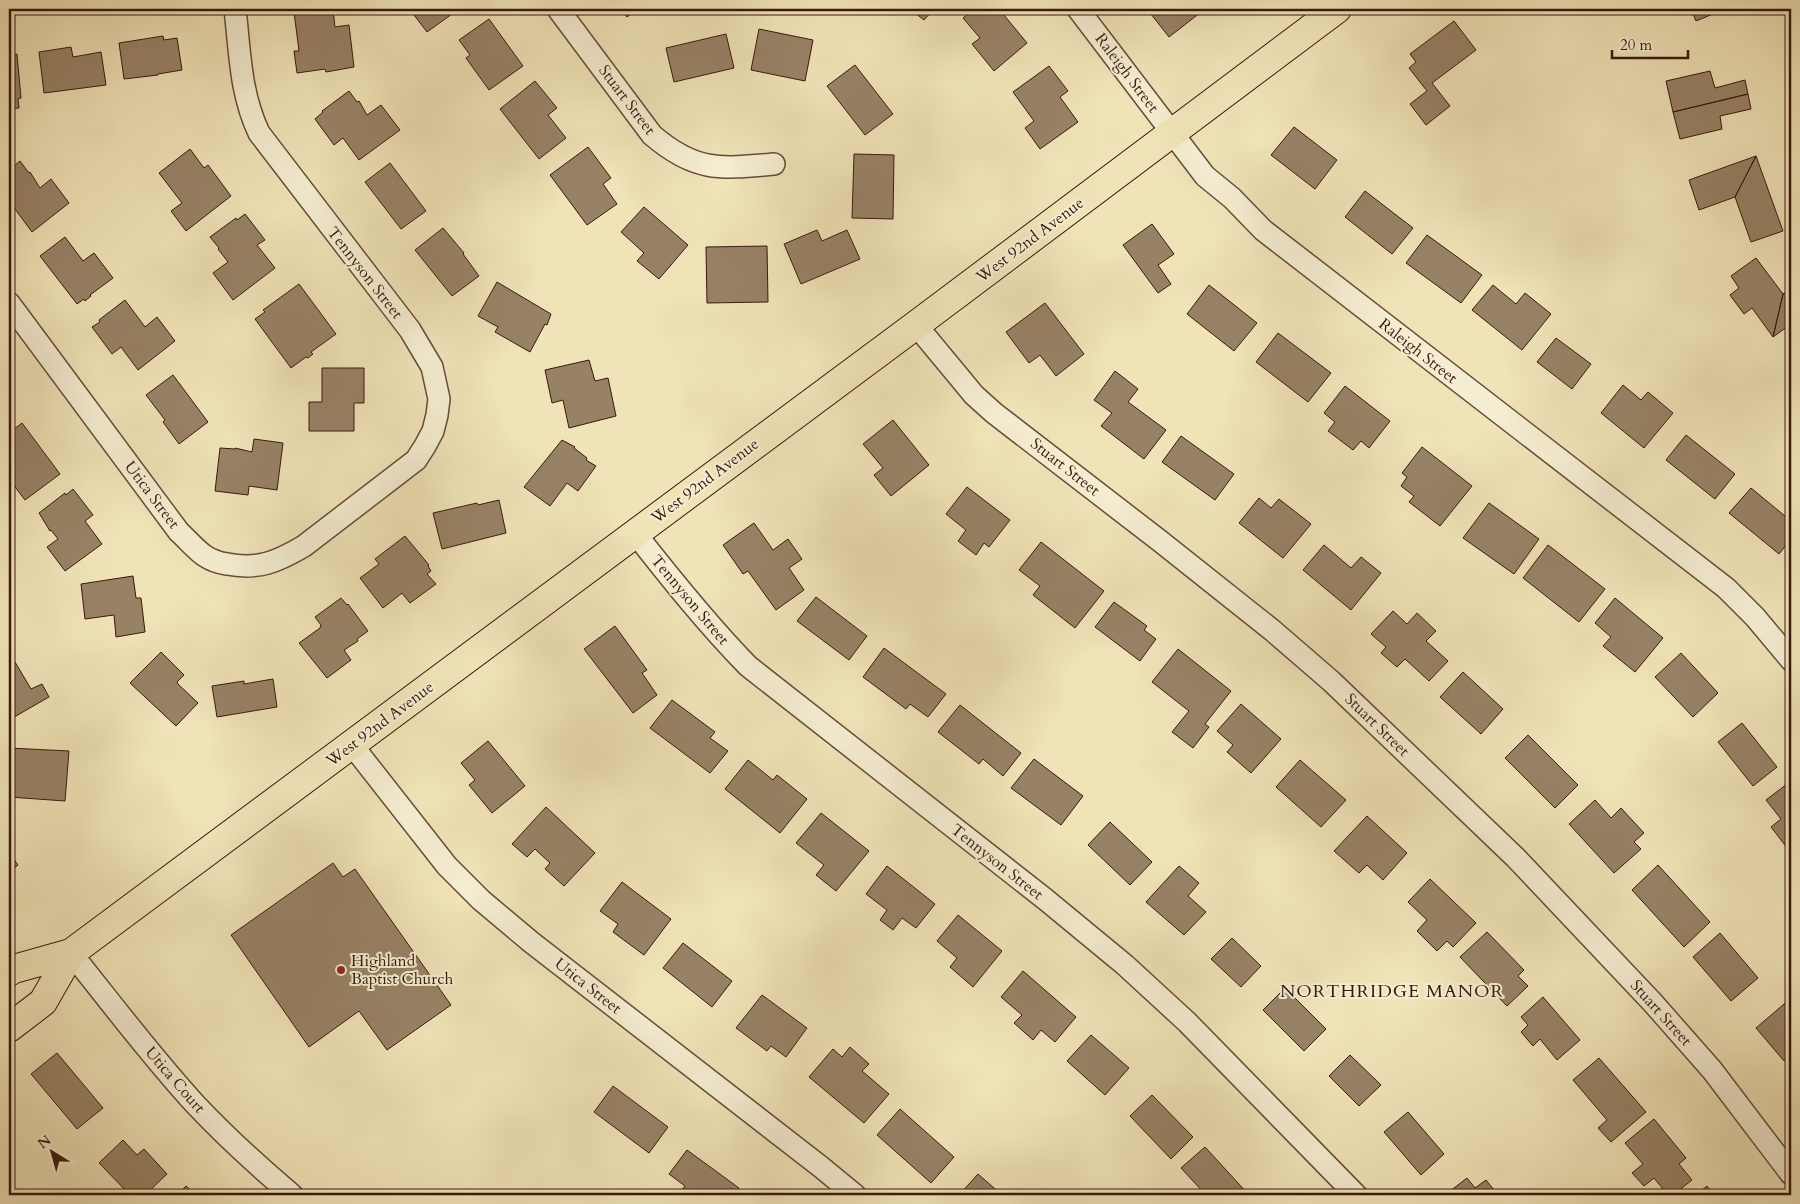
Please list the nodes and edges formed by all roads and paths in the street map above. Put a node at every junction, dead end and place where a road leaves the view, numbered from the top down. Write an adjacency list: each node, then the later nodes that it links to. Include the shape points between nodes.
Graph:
1 (235, 9): 9 (street, Tennyson Street, via 244,93 259,133 410,330 432,367 439,399 438,415 426,446 416,460)
2 (558, 9): 6 (street, Stuart Street, via 652,135 669,150 707,166 735,168)
3 (1078, 9): 5 (street, Raleigh Street)
4 (1337, 9): 5 (main road, West 92nd Avenue)
5 (1172, 133): 8 (main road, West 92nd Avenue); 11 (street, Raleigh Street, via 1205,176 1263,230 1726,588)
6 (774, 164)
7 (9, 303): 9 (street, Utica Street, via 180,532 206,557 230,565 258,566 304,546)
8 (916, 325): 10 (main road, West 92nd Avenue); 16 (street, Stuart Street, via 974,395 994,413 1272,630 1331,681 1516,858 1712,1070)
9 (346, 514)
10 (635, 533): 12 (main road, West 92nd Avenue); 19 (street, Tennyson Street, via 679,590 748,666 1126,965 1187,1022)
11 (1791, 660)
12 (352, 745): 13 (main road, West 92nd Avenue); 18 (street, Utica Street, via 447,866 481,900)
13 (71, 953): 14 (main road, West 92nd Avenue); 15 (main road, West 92nd Avenue, via 43,1002); 17 (street, Utica Court, via 195,1104)
14 (9, 972)
15 (9, 1028)
16 (1791, 1174)
17 (292, 1195)
18 (855, 1195)
19 (1356, 1195)

